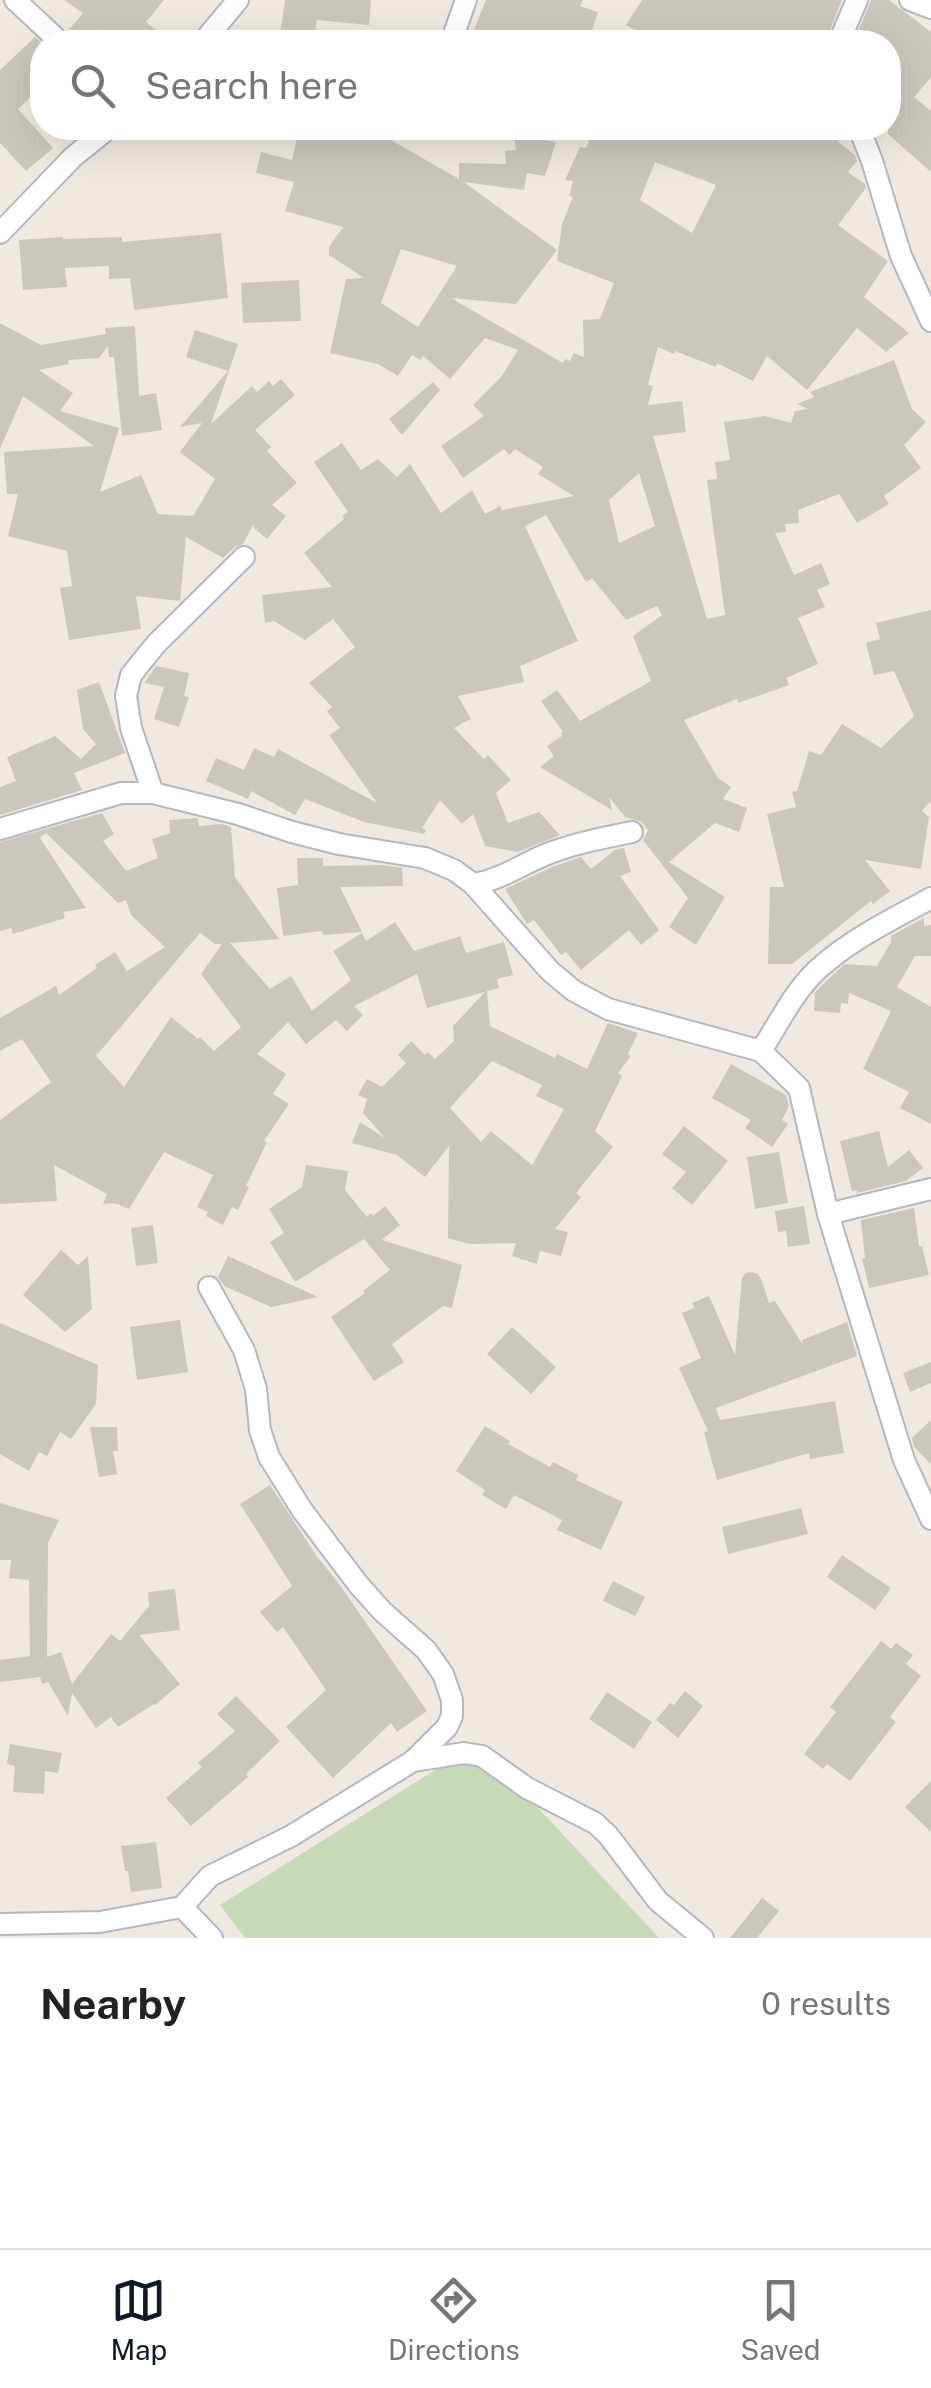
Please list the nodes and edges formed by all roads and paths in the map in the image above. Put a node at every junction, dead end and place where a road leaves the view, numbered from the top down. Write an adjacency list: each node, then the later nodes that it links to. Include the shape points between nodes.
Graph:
1 (15, 0): 5 (street)
2 (238, 0): 6 (street)
3 (466, 0): 7 (street)
4 (857, 0): 8 (street)
5 (47, 30)
6 (213, 30)
7 (455, 30)
8 (843, 30)
9 (95, 140): 11 (street)
10 (864, 140): 12 (street, via 901,256)
11 (0, 234)
12 (931, 321)
13 (244, 557): 14 (street, via 132,675 126,696 131,728)
14 (153, 793): 15 (street, via 121,793); 17 (street, via 340,844 425,858)
15 (0, 829)
16 (632, 832): 17 (street, via 578,843)
17 (474, 884): 19 (street, via 574,991 608,1009)
18 (931, 898): 19 (street, via 822,964)
19 (762, 1051): 21 (street, via 799,1088)
20 (931, 1189): 21 (street)
21 (828, 1214): 23 (street, via 904,1460)
22 (209, 1287): 24 (street, via 244,1350 269,1457 339,1560 443,1674 452,1716)
23 (931, 1518)
24 (414, 1760): 25 (street, via 291,1836 210,1876); 28 (street, via 482,1756 595,1823 658,1901)
25 (182, 1906): 26 (street, via 100,1922); 27 (street)
26 (0, 1924)
27 (212, 1938)
28 (703, 1938)

